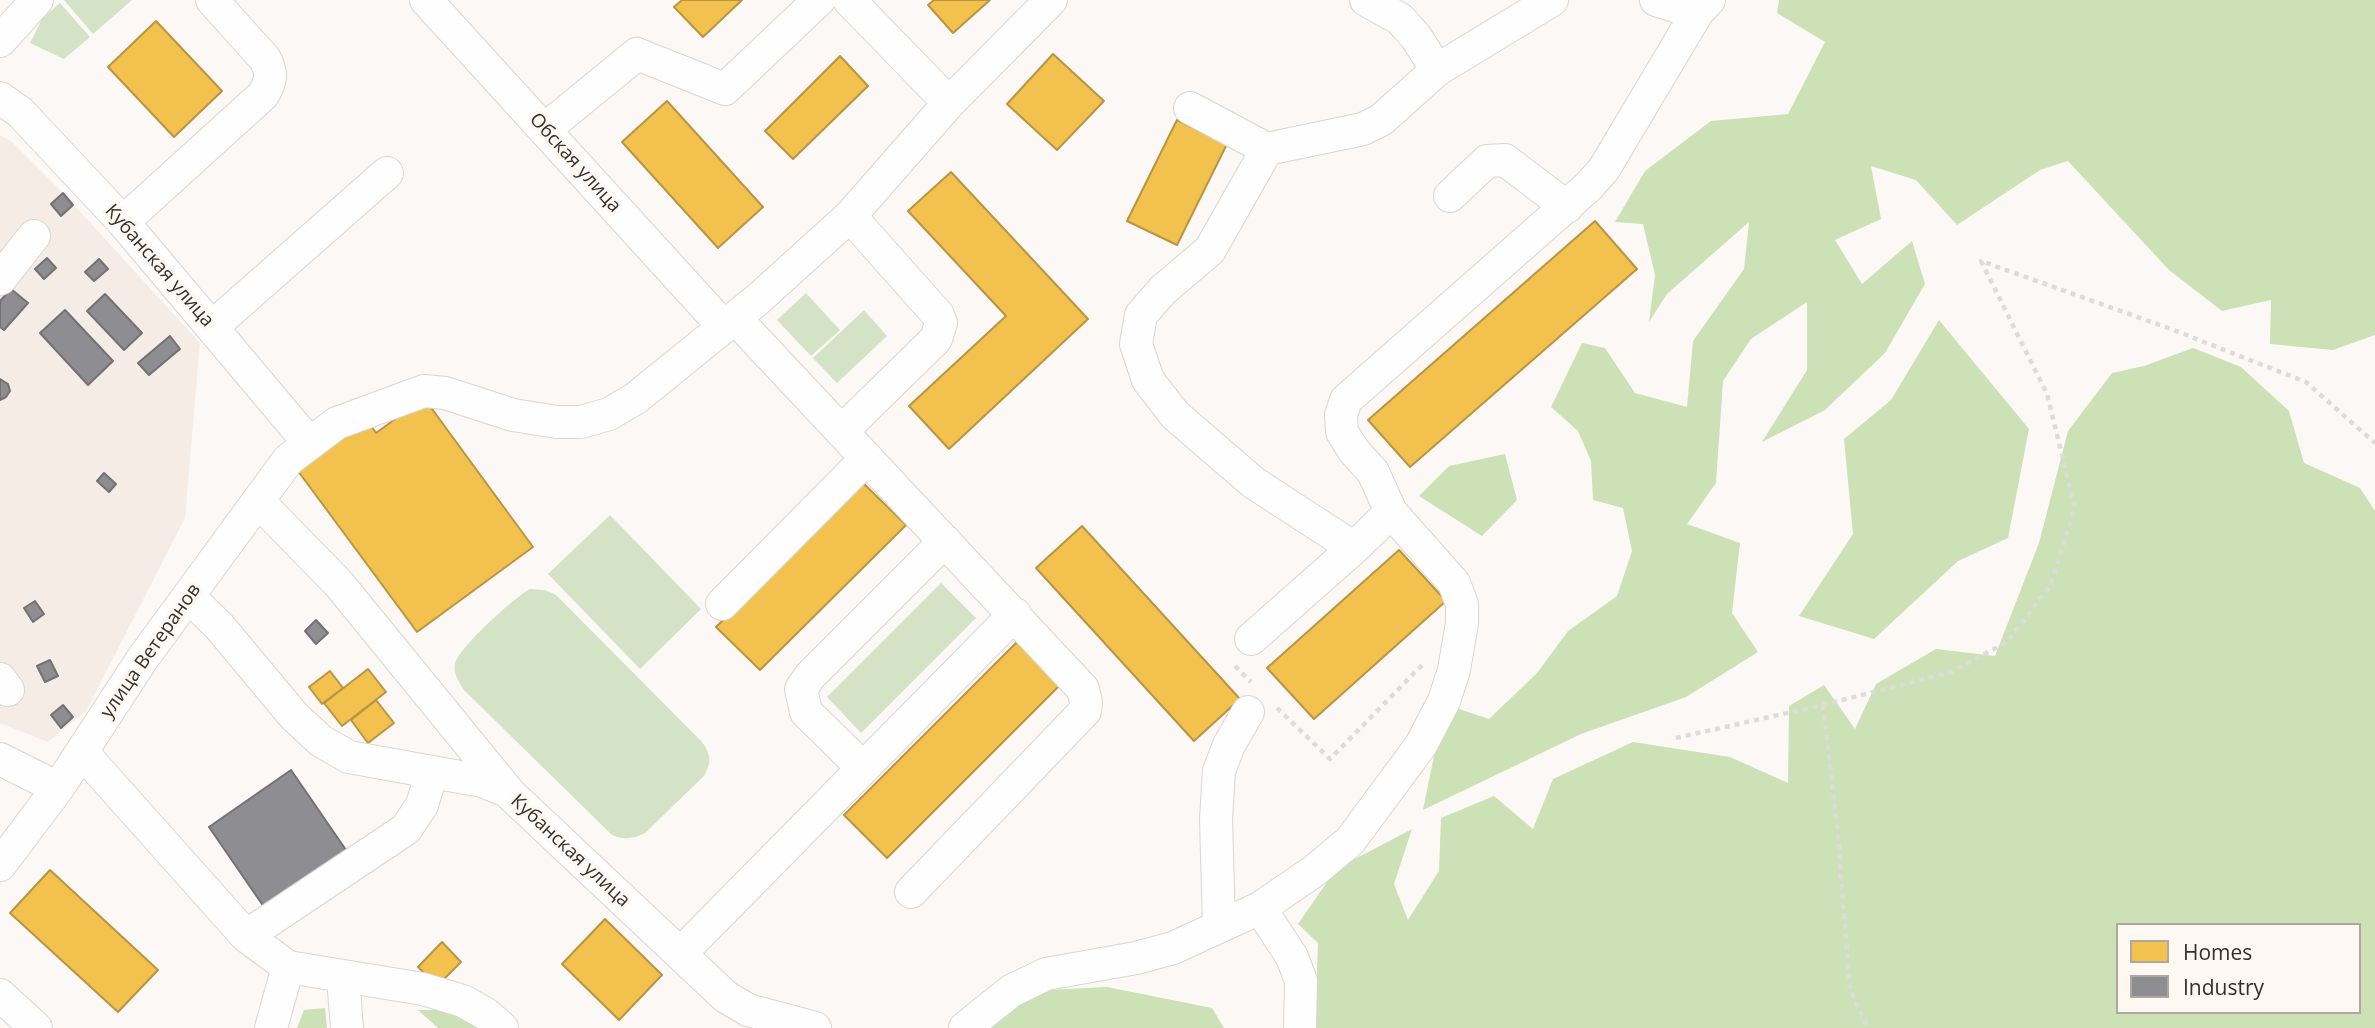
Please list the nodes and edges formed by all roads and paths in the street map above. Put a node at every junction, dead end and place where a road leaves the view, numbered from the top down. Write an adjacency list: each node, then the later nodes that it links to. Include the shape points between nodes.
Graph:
1 (37, 0): 11 (street)
2 (212, 0): 22 (street, via 265,59 271,80 263,95)
3 (426, 0): 16 (street, Обская улица)
4 (818, 0): 16 (street, via 725,89 637,54)
5 (849, 0): 14 (street)
6 (1051, 0): 14 (street, улица Ветеранов)
7 (1366, 0): 12 (street, via 1400,19)
8 (1552, 0): 12 (street)
9 (1656, 0): 10 (street)
10 (1703, 6): 20 (street, via 1604,169)
11 (0, 41)
12 (1437, 70): 17 (street, via 1381,120 1363,130)
13 (0, 98): 22 (street, Кубанская улица, via 20,112)
14 (949, 103): 21 (street, улица Ветеранов)
15 (1190, 108): 17 (street)
16 (544, 130): 25 (street, Обская улица)
17 (1267, 149): 34 (street, via 1210,250 1141,315 1136,344 1148,380 1175,415 1254,483)
18 (387, 173): 26 (street)
19 (1450, 196): 20 (street, via 1487,161 1505,160)
20 (1566, 207): 32 (street, via 1346,400 1340,415 1342,432 1373,472)
21 (850, 216): 25 (street, улица Ветеранов); 27 (street, via 939,315 941,323 936,339)
22 (123, 222): 26 (street, Кубанская улица)
23 (34, 236): 24 (street)
24 (0, 279)
25 (729, 323): 27 (street, Обская улица); 28 (street, улица Ветеранов, via 636,398 609,414 581,422 513,415 445,393 424,391 337,423)
26 (212, 327): 28 (street, Кубанская улица)
27 (842, 431): 30 (street, Обская улица)
28 (309, 443): 31 (street, улица Ветеранов, via 288,460)
29 (2375, 443): 41 (path, via 2306,382 1981,261 2047,394 2075,508 2050,586 2007,642 1951,672)
30 (867, 458): 33 (street, Обская улица); 36 (street)
31 (258, 501): 35 (street, улица Ветеранов); 48 (street, via 339,584)
32 (1391, 512): 34 (street); 51 (street, via 1454,583 1462,604 1454,670 1444,701 1421,745 1350,841)
33 (945, 541): 37 (street, Обская улица); 45 (street, via 802,689 806,712)
34 (1354, 548): 38 (street)
35 (190, 597): 43 (street, улица Ветеранов, via 143,658); 46 (street, Кубанская улица, via 321,741 349,757)
36 (722, 604)
37 (1015, 614): 45 (street); 50 (street, Обская улица, via 1077,681 1085,711)
38 (1251, 639): 40 (path, via 1231,663)
39 (1424, 662): 40 (path, via 1330,759)
40 (1257, 699): 52 (street, via 1219,771)
41 (1823, 705): 42 (path); 65 (path, via 1850,990)
42 (1676, 738)
43 (82, 752): 47 (street, улица Ветеранов); 53 (street)
44 (0, 759): 47 (street)
45 (863, 768): 54 (street)
46 (432, 772): 48 (street, Кубанская улица); 53 (street, via 422,805 406,830)
47 (58, 788): 49 (street, улица Ветеранов)
48 (508, 791): 54 (street, Кубанская улица)
49 (0, 865)
50 (911, 892)
51 (1261, 908): 52 (street); 64 (street, via 1292,957 1301,981)
52 (1219, 926): 63 (street, via 1173,948 1046,974 1011,991)
53 (246, 936): 55 (street)
54 (680, 954): 62 (street, Кубанская улица, via 726,997 748,1010)
55 (288, 967): 56 (street); 59 (street)
56 (343, 978): 60 (street); 61 (street, via 423,989 463,1001)
57 (0, 995): 58 (street)
58 (36, 1028)
59 (271, 1028)
60 (347, 1028)
61 (502, 1028)
62 (815, 1028)
63 (965, 1028)
64 (1300, 1028)
65 (1868, 1028)

